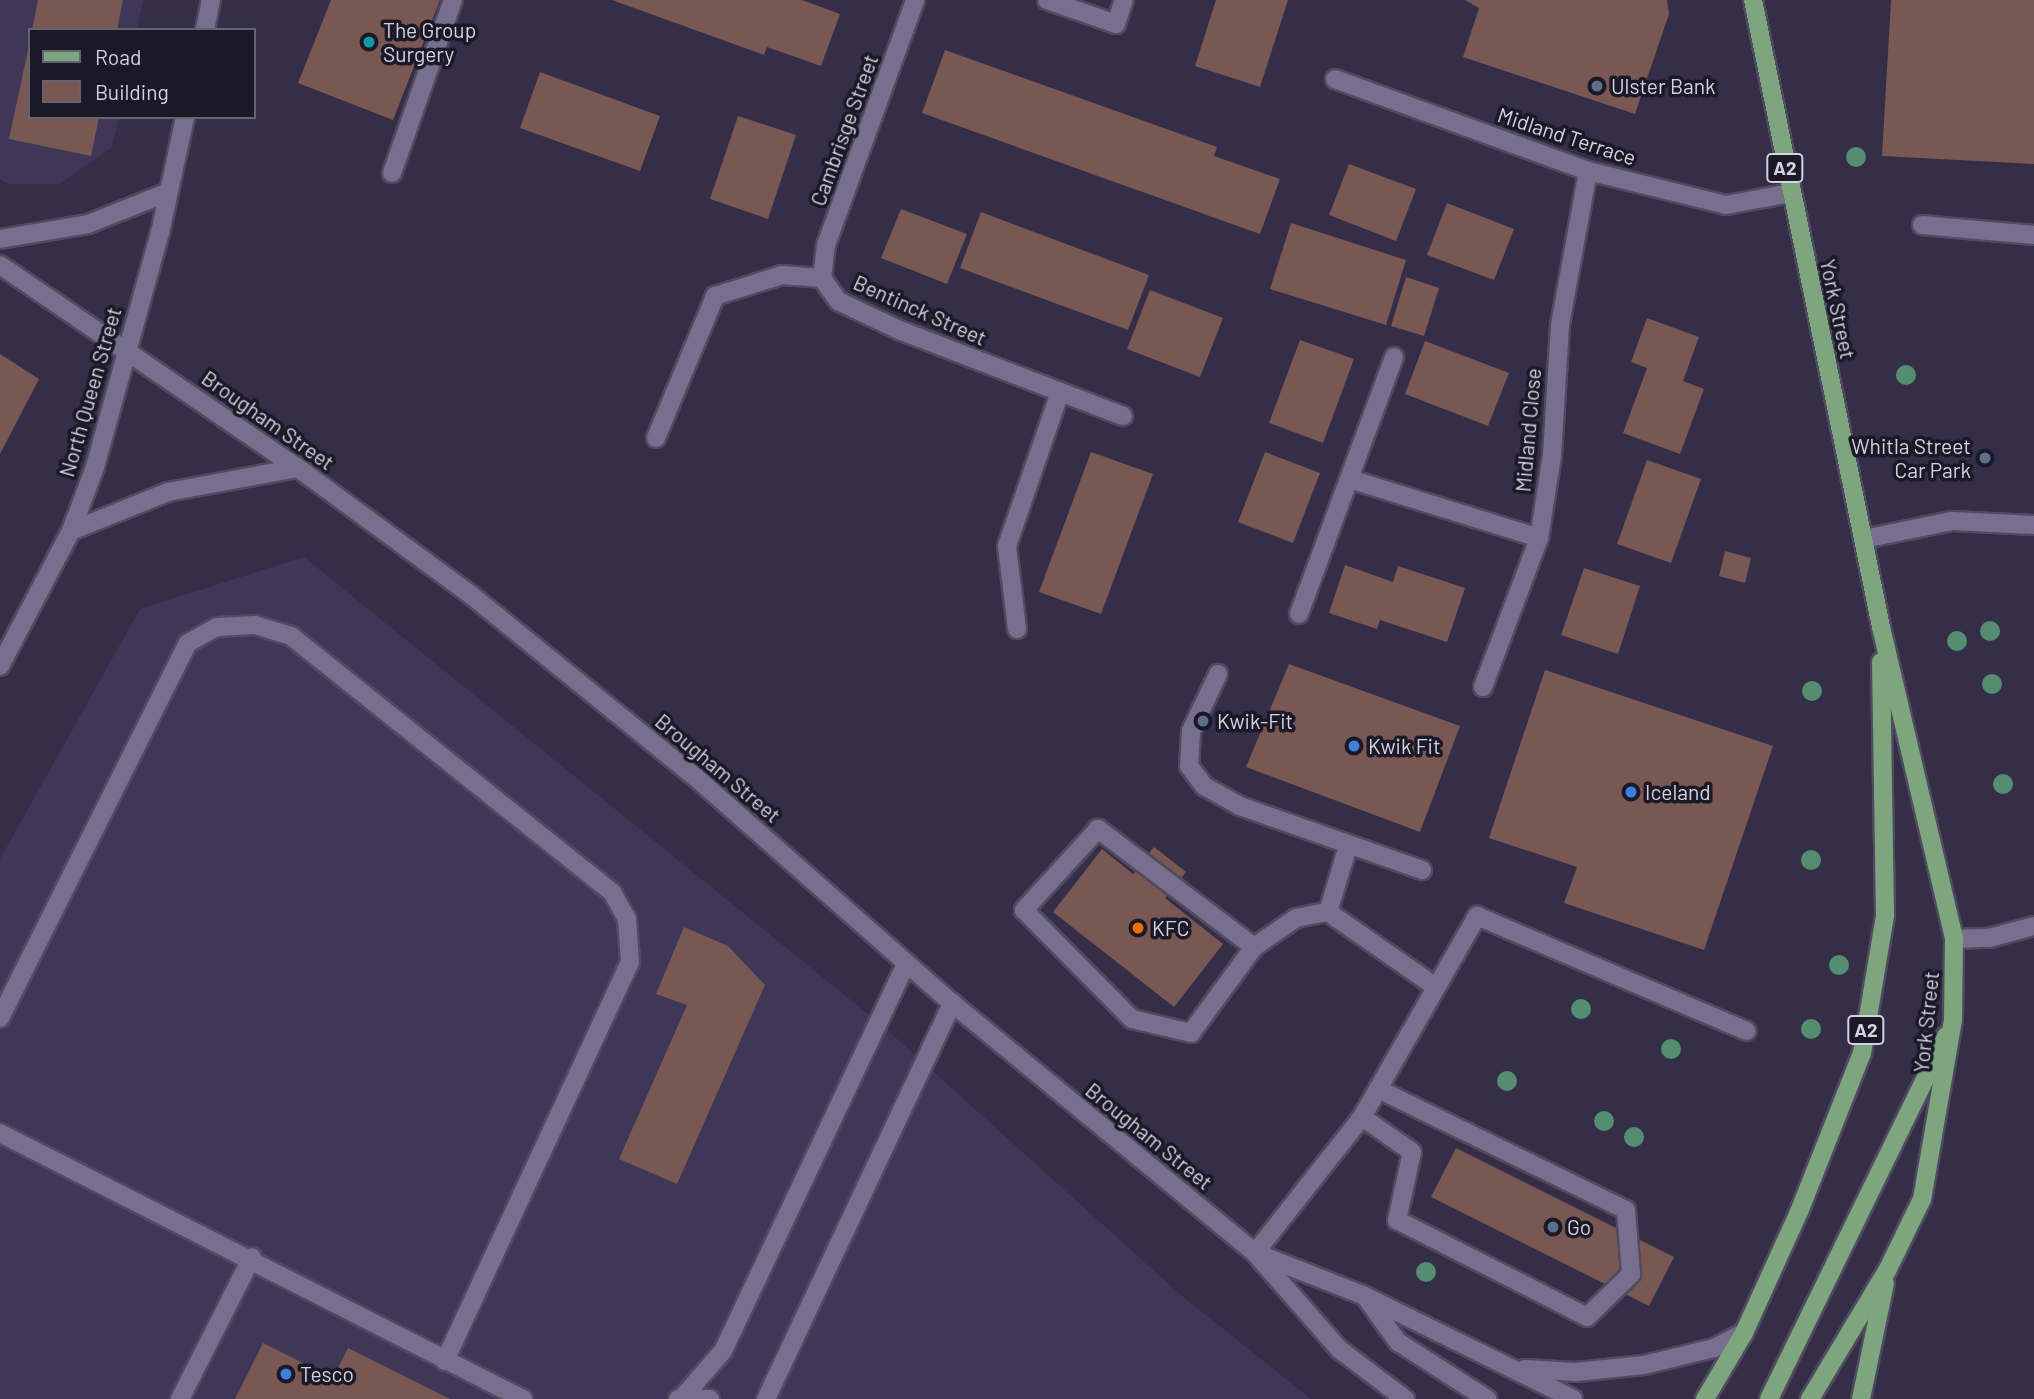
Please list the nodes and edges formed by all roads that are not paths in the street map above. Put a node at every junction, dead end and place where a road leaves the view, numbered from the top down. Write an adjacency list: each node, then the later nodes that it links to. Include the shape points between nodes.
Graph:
1 (211, 0): 7 (street)
2 (453, 0): 11 (street)
3 (915, 0): 18 (street, Cambrisge Street, via 826,245)
4 (1047, 0): 5 (street, via 1116,24)
5 (1124, 0)
6 (1753, 0): 13 (main road, York Street / A2)
7 (205, 28)
8 (1335, 79): 10 (street, Midland Terrace)
9 (186, 119): 12 (street, North Queen Street)
10 (1588, 171): 13 (street, Midland Terrace, via 1726,205); 28 (street, Midland Close, via 1560,325 1552,456)
11 (392, 173)
12 (169, 192): 16 (street, via 88,224); 19 (street, North Queen Street)
13 (1790, 193): 29 (main road, York Street / A2)
14 (1922, 225): 15 (street)
15 (2034, 235)
16 (0, 239)
17 (0, 265): 19 (street, Brougham Street)
18 (822, 278): 21 (street, Bentinck Street, via 838,301 899,330); 23 (street, Bentinck Street, via 782,275 715,296)
19 (126, 351): 24 (street, Brougham Street); 27 (street, North Queen Street)
20 (1394, 357): 25 (street)
21 (1060, 392): 22 (street, Bentinck Street); 32 (street, via 1007,546)
22 (1123, 416)
23 (656, 438)
24 (298, 468): 27 (street, via 167,492); 42 (street, Brougham Street, via 471,595 701,782)
25 (1353, 480): 28 (street); 30 (street)
26 (2034, 525): 29 (street, via 1952,521)
27 (71, 531): 33 (street, North Queen Street)
28 (1539, 538): 35 (street, Midland Close)
29 (1864, 539): 31 (main road, York Street / A2)
30 (1299, 614)
31 (1881, 627): 40 (main road, York Street / A2); 55 (main road, York Street / A2, via 1885,915 1862,1053)
32 (1017, 629)
33 (0, 666)
34 (1218, 674): 36 (street, via 1191,731 1189,766 1204,786 1240,806)
35 (1483, 687)
36 (1348, 846): 37 (street); 38 (street)
37 (1422, 870)
38 (1328, 912): 41 (street, via 1296,918); 43 (street)
39 (2034, 926): 40 (street, via 1989,938)
40 (1954, 939): 46 (main road, York Street / A2)
41 (1254, 947): 41 (street, via 1098,829 1024,910 1132,1019 1191,1033)
42 (906, 963): 44 (street, Brougham Street); 58 (street, via 723,1351)
43 (1436, 987): 47 (street, via 1477,916); 48 (street)
44 (952, 1003): 51 (street, Brougham Street); 62 (street)
45 (0, 1018): 56 (street, via 188,643 230,627 255,625 291,636 612,892 627,919 630,962)
46 (1954, 1020): 53 (main road, York Street / A2, via 1922,1199); 67 (main road)
47 (1747, 1031)
48 (1378, 1089): 49 (street); 49 (street, via 1626,1210 1631,1274 1587,1317 1397,1220 1412,1152)
49 (1362, 1117): 51 (street)
50 (0, 1133): 52 (street)
51 (1255, 1252): 54 (street, Brougham Street); 63 (street, Brougham Street, via 1339,1349)
52 (252, 1257): 56 (street); 59 (street)
53 (1888, 1269): 68 (main road, York Street / A2); 69 (main road, A2)
54 (1365, 1296): 57 (street, Brougham Street); 64 (street, via 1398,1342)
55 (1744, 1333): 57 (street, via 1714,1348 1644,1365 1576,1372); 66 (main road, York Street / A2)
56 (445, 1361): 60 (street)
57 (1514, 1367): 65 (street, Brougham Street)
58 (680, 1398): 61 (street)
59 (180, 1399)
60 (523, 1399)
61 (710, 1399)
62 (766, 1399)
63 (1405, 1399)
64 (1488, 1399)
65 (1573, 1399)
66 (1705, 1399)
67 (1769, 1399)
68 (1810, 1399)
69 (1861, 1399)

